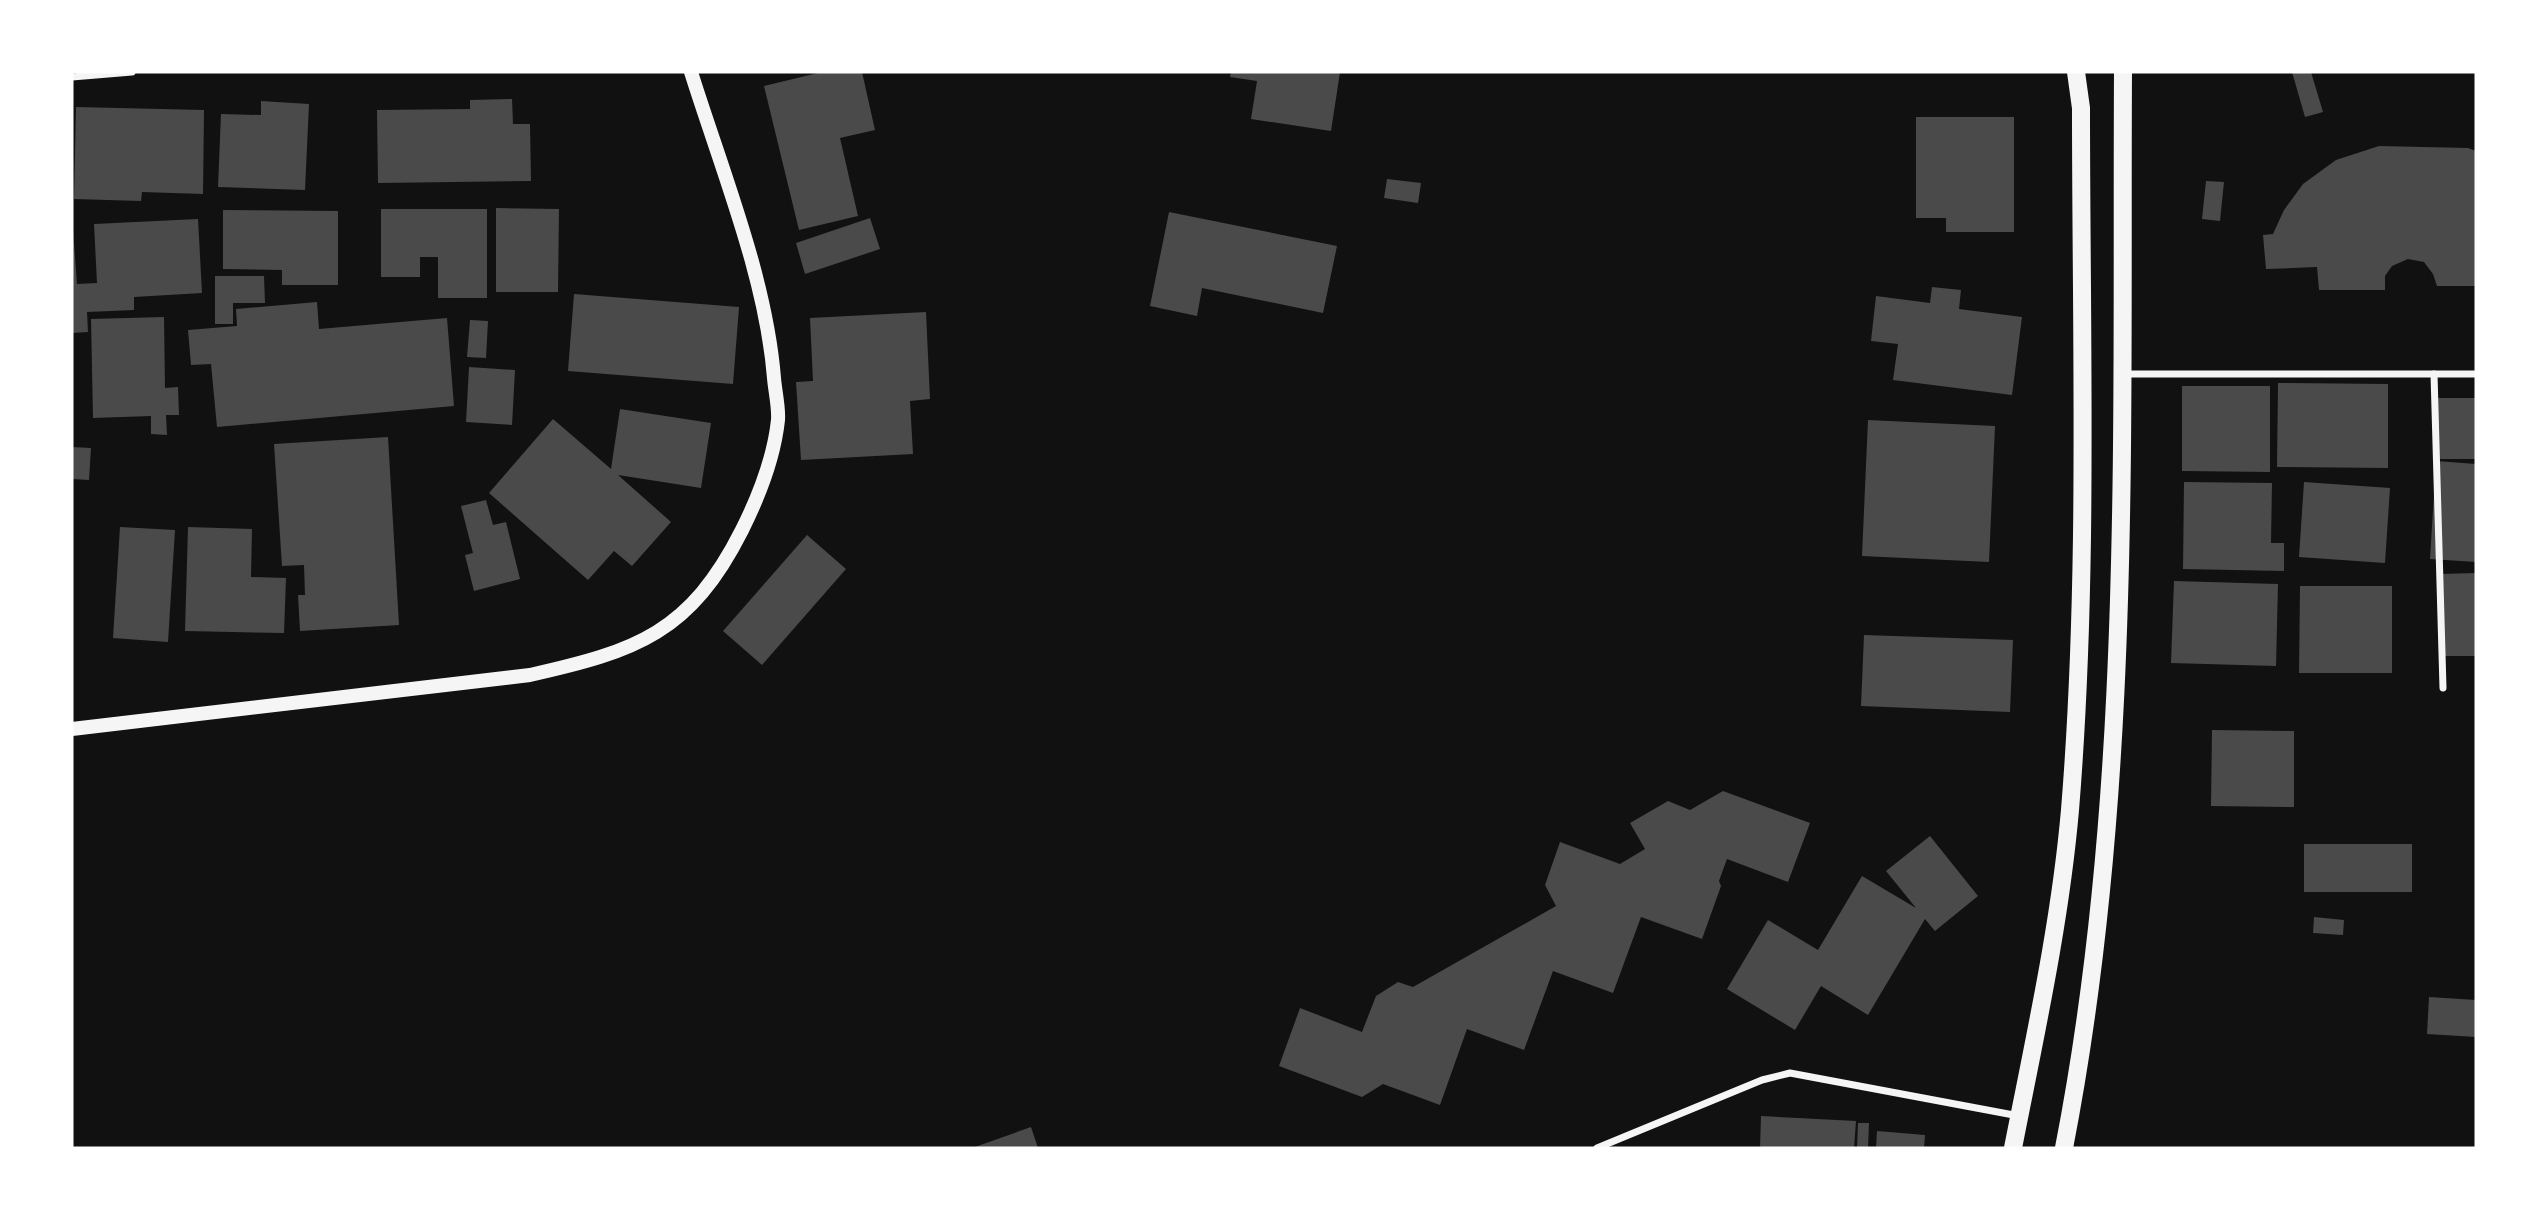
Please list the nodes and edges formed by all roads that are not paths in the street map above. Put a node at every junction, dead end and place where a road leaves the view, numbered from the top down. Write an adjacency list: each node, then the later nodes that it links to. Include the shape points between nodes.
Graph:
1 (132, 72): 5 (street)
2 (691, 72): 10 (main road, via 758,284 772,349 778,419 755,503 722,569 680,618 629,648 530,675)
3 (2076, 72): 11 (main road, via 2081,121 2080,633 2070,810 2059,906)
4 (2123, 72): 6 (main road)
5 (72, 77)
6 (2121, 374): 7 (street); 14 (main road, via 2112,789 2083,1051)
7 (2434, 374): 8 (street); 9 (street)
8 (2476, 374)
9 (2443, 688)
10 (72, 729)
11 (2019, 1116): 12 (street, via 1790,1073 1762,1080); 13 (main road)
12 (1597, 1148)
13 (2013, 1148)
14 (2064, 1148)

